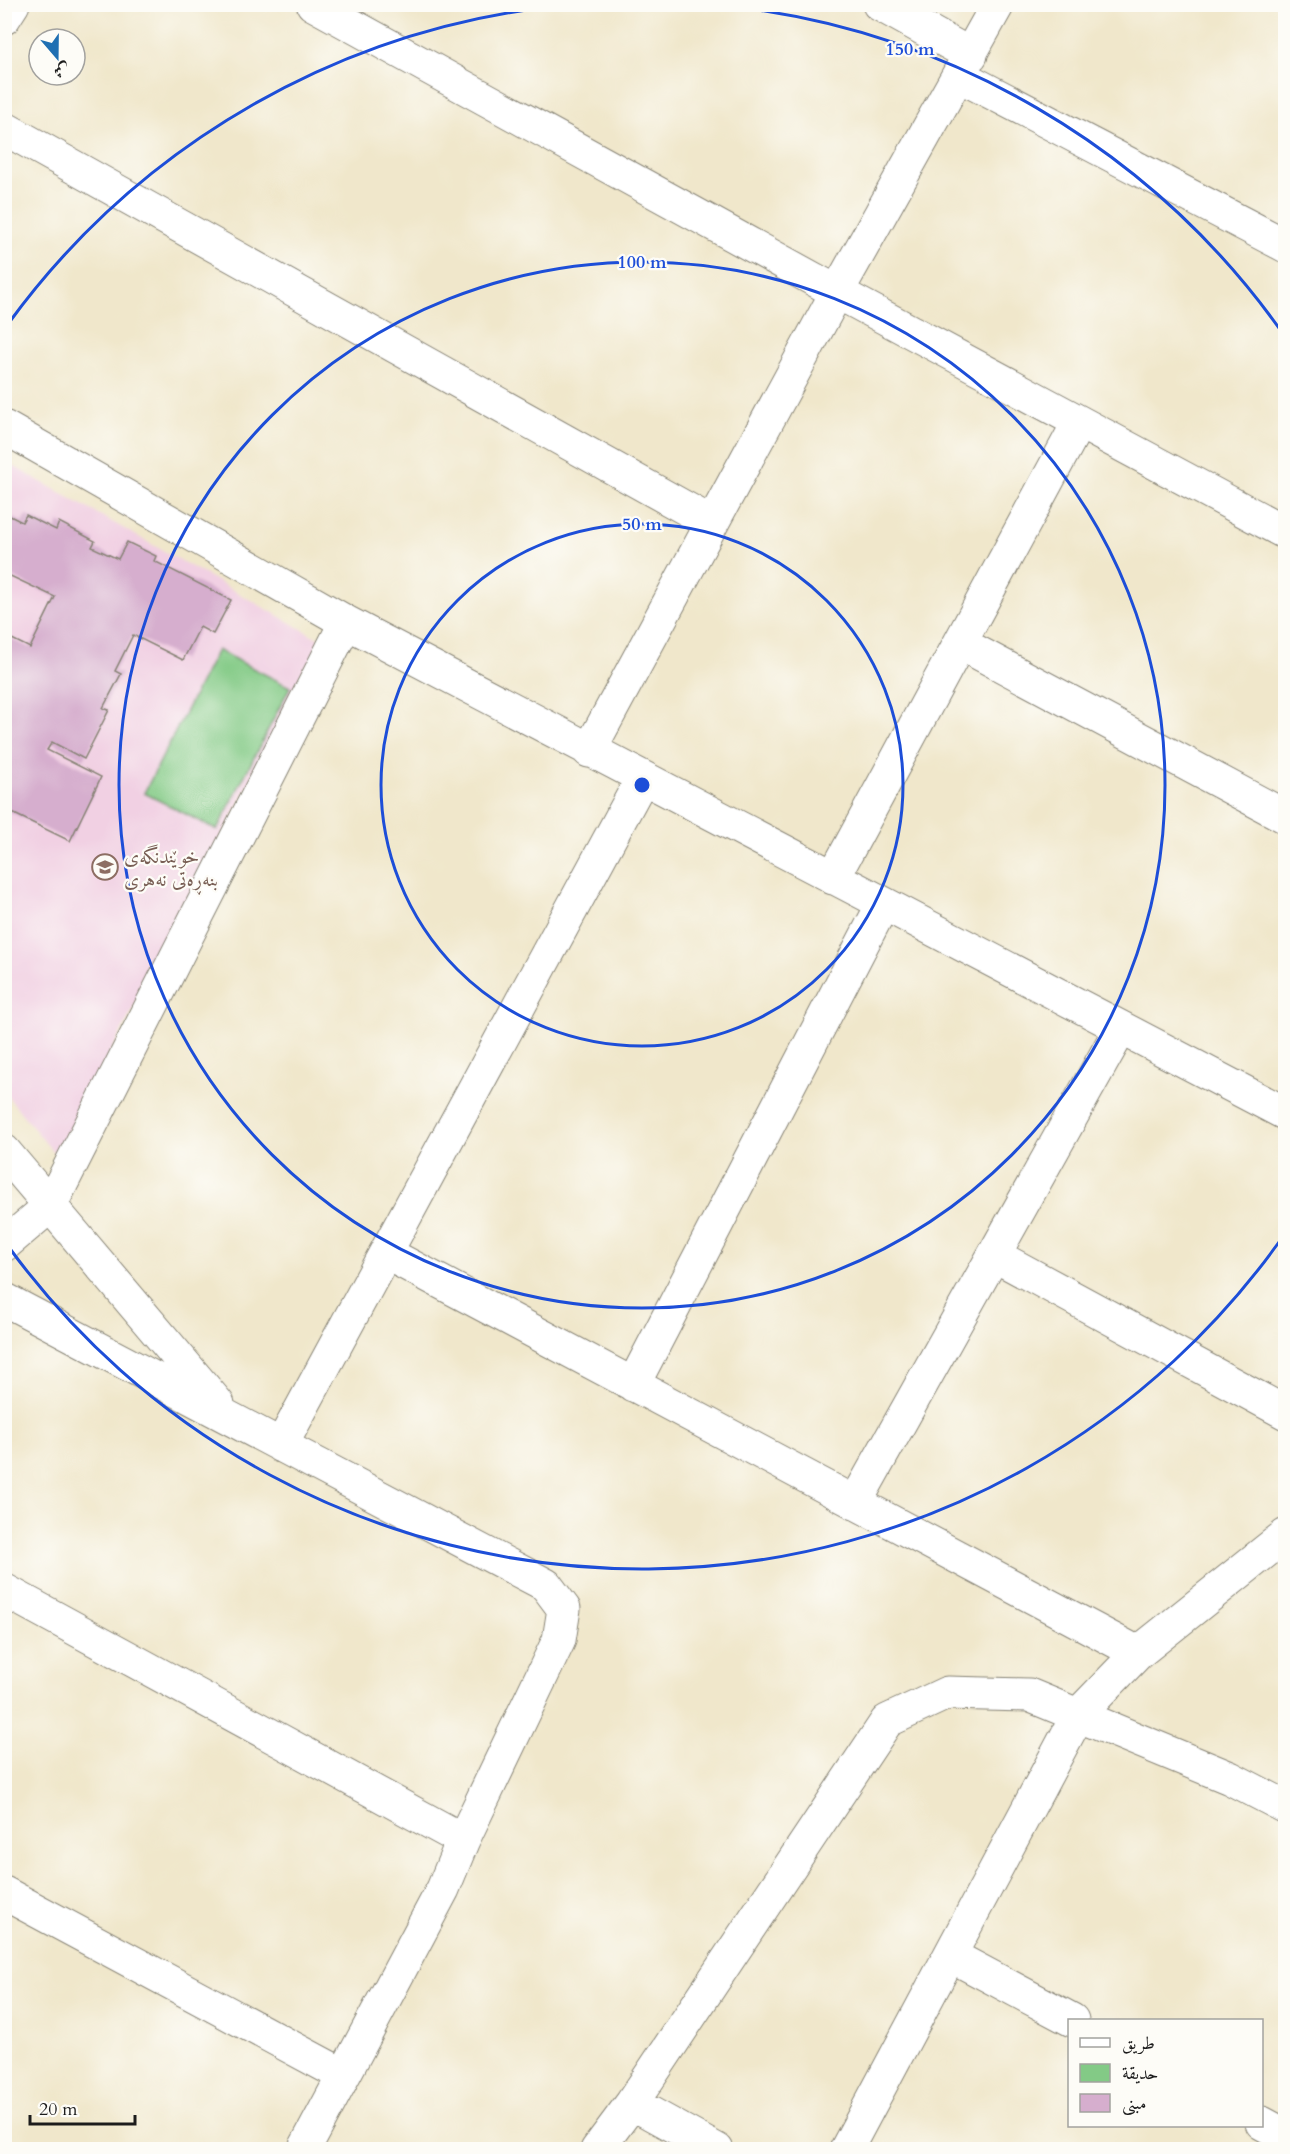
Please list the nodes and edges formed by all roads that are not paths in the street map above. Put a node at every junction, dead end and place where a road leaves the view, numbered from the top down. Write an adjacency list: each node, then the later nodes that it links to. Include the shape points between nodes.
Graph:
1 (13, 4): 5 (street)
2 (313, 4): 9 (street)
3 (879, 4): 6 (street)
4 (998, 4): 6 (street)
5 (4, 18)
6 (965, 65): 8 (street); 9 (street)
7 (4, 128): 12 (street)
8 (1286, 246)
9 (837, 292): 10 (street); 12 (street)
10 (1079, 422): 13 (street); 15 (street)
11 (4, 427): 14 (street)
12 (712, 523): 16 (street)
13 (1286, 533)
14 (346, 622): 16 (street); 24 (street)
15 (960, 643): 18 (street); 19 (street)
16 (589, 751): 17 (street)
17 (642, 779): 19 (street); 26 (street)
18 (1286, 817)
19 (833, 878): 20 (street)
20 (883, 904): 21 (street); 29 (street)
21 (1121, 1028): 22 (street); 27 (street)
22 (1286, 1114)
23 (4, 1151): 24 (street)
24 (50, 1206): 25 (street); 31 (street)
25 (4, 1245)
26 (386, 1253): 29 (street); 32 (street)
27 (994, 1256): 30 (street); 33 (street)
28 (4, 1299): 31 (street)
29 (633, 1384): 33 (street)
30 (1286, 1413)
31 (230, 1419): 32 (street)
32 (281, 1446): 39 (street, via 546,1585 564,1609 559,1640)
33 (855, 1503): 36 (street)
34 (1286, 1535): 36 (street)
35 (4, 1590): 39 (street)
36 (1138, 1653): 37 (street)
37 (1078, 1715): 38 (street, via 1230,1778); 41 (street); 44 (street, via 1029,1695 947,1693 887,1721)
38 (1286, 1807)
39 (463, 1840): 43 (street, via 443,1889)
40 (4, 1893): 43 (street)
41 (950, 1955): 42 (street); 50 (street)
42 (1070, 2019)
43 (343, 2076): 47 (street)
44 (632, 2103): 48 (street); 49 (street)
45 (1263, 2124): 46 (street)
46 (1286, 2136)
47 (304, 2150)
48 (597, 2150)
49 (717, 2150)
50 (846, 2150)

